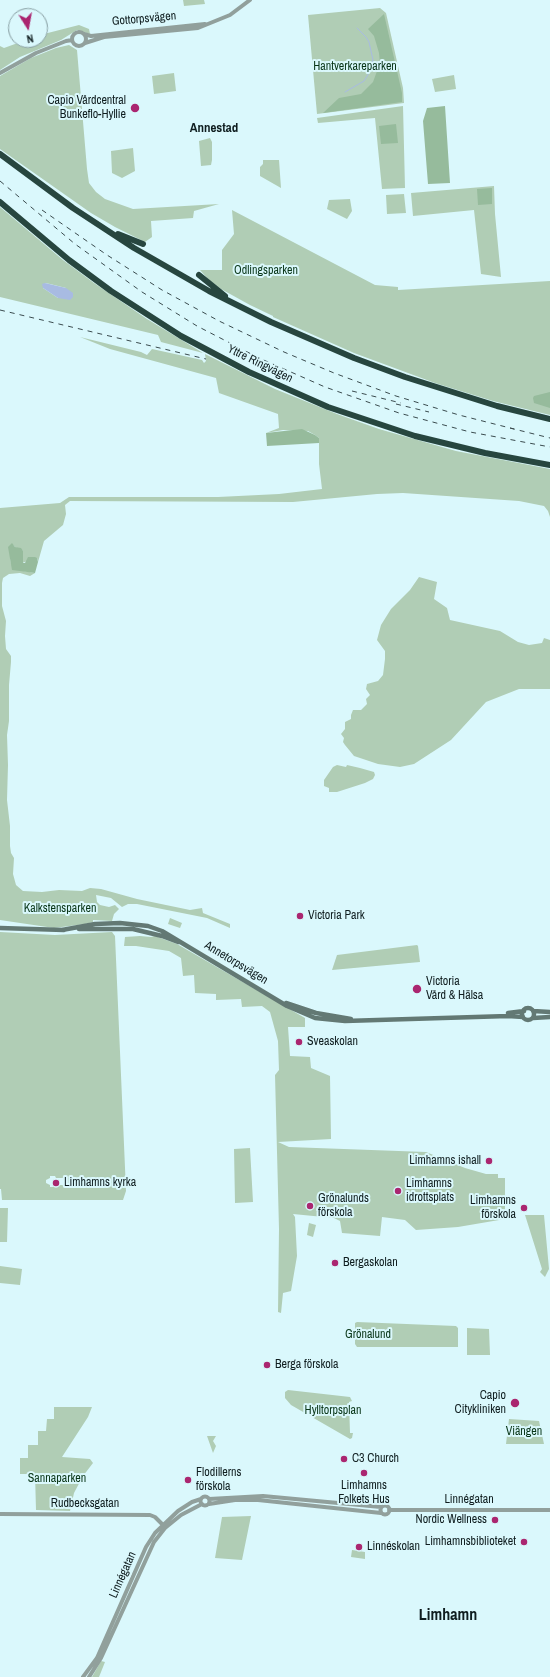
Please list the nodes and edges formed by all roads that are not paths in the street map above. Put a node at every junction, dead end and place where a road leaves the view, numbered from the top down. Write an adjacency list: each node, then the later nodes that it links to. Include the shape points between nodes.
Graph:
1 (250, 0): 2 (street, Gottorpsvägen, via 230,15)
2 (208, 24): 3 (street, Gottorpsvägen, via 91,36); 5 (street, Gottorpsvägen, via 184,30 104,37)
3 (84, 34): 4 (street, Gottorpsvägen, via 77,33 73,35); 5 (street)
4 (72, 40): 5 (street, Gottorpsvägen, via 79,46); 6 (street, Gottorpsvägen, via 36,52)
5 (85, 43)
6 (0, 73)
7 (0, 154): 9 (highway)
8 (0, 202): 14 (highway, Yttre Ringvägen, via 69,260 112,291 181,336 249,372 328,407 415,436)
9 (99, 226): 10 (highway); 12 (highway)
10 (143, 244)
11 (199, 275): 12 (highway)
12 (239, 306): 13 (highway, via 314,341 405,377)
13 (550, 419)
14 (550, 465)
15 (0, 928): 22 (main road, Annetorpsvägen, via 62,930 95,924 133,924 162,931 272,997 316,1013 359,1020)
16 (524, 1010): 17 (main road, Annetorpsvägen, via 529,1008); 19 (main road); 22 (main road, Annetorpsvägen)
17 (533, 1011): 18 (main road, Annetorpsvägen); 21 (main road)
18 (550, 1012)
19 (523, 1017): 21 (main road, Annetorpsvägen, via 528,1020); 22 (main road, Annetorpsvägen)
20 (550, 1017): 21 (main road, Annetorpsvägen)
21 (533, 1018)
22 (415, 1019)
23 (201, 1499): 24 (street); 25 (street); 32 (street, Linnégatan, via 187,1505)
24 (209, 1499): 26 (street); 27 (street, via 263,1496)
25 (202, 1504): 26 (street); 32 (street, Linnégatan)
26 (209, 1504): 30 (street, via 258,1500)
27 (381, 1507): 28 (street, via 386,1506); 30 (street)
28 (389, 1510): 29 (street, Linnégatan); 30 (street, via 385,1514)
29 (550, 1510)
30 (381, 1513)
31 (0, 1514): 32 (street, Rudbecksgatan, via 150,1515)
32 (164, 1526): 33 (street, Linnégatan, via 146,1546 97,1658); 34 (street, Linnégatan, via 150,1549 101,1658)
33 (83, 1677)
34 (89, 1677)

